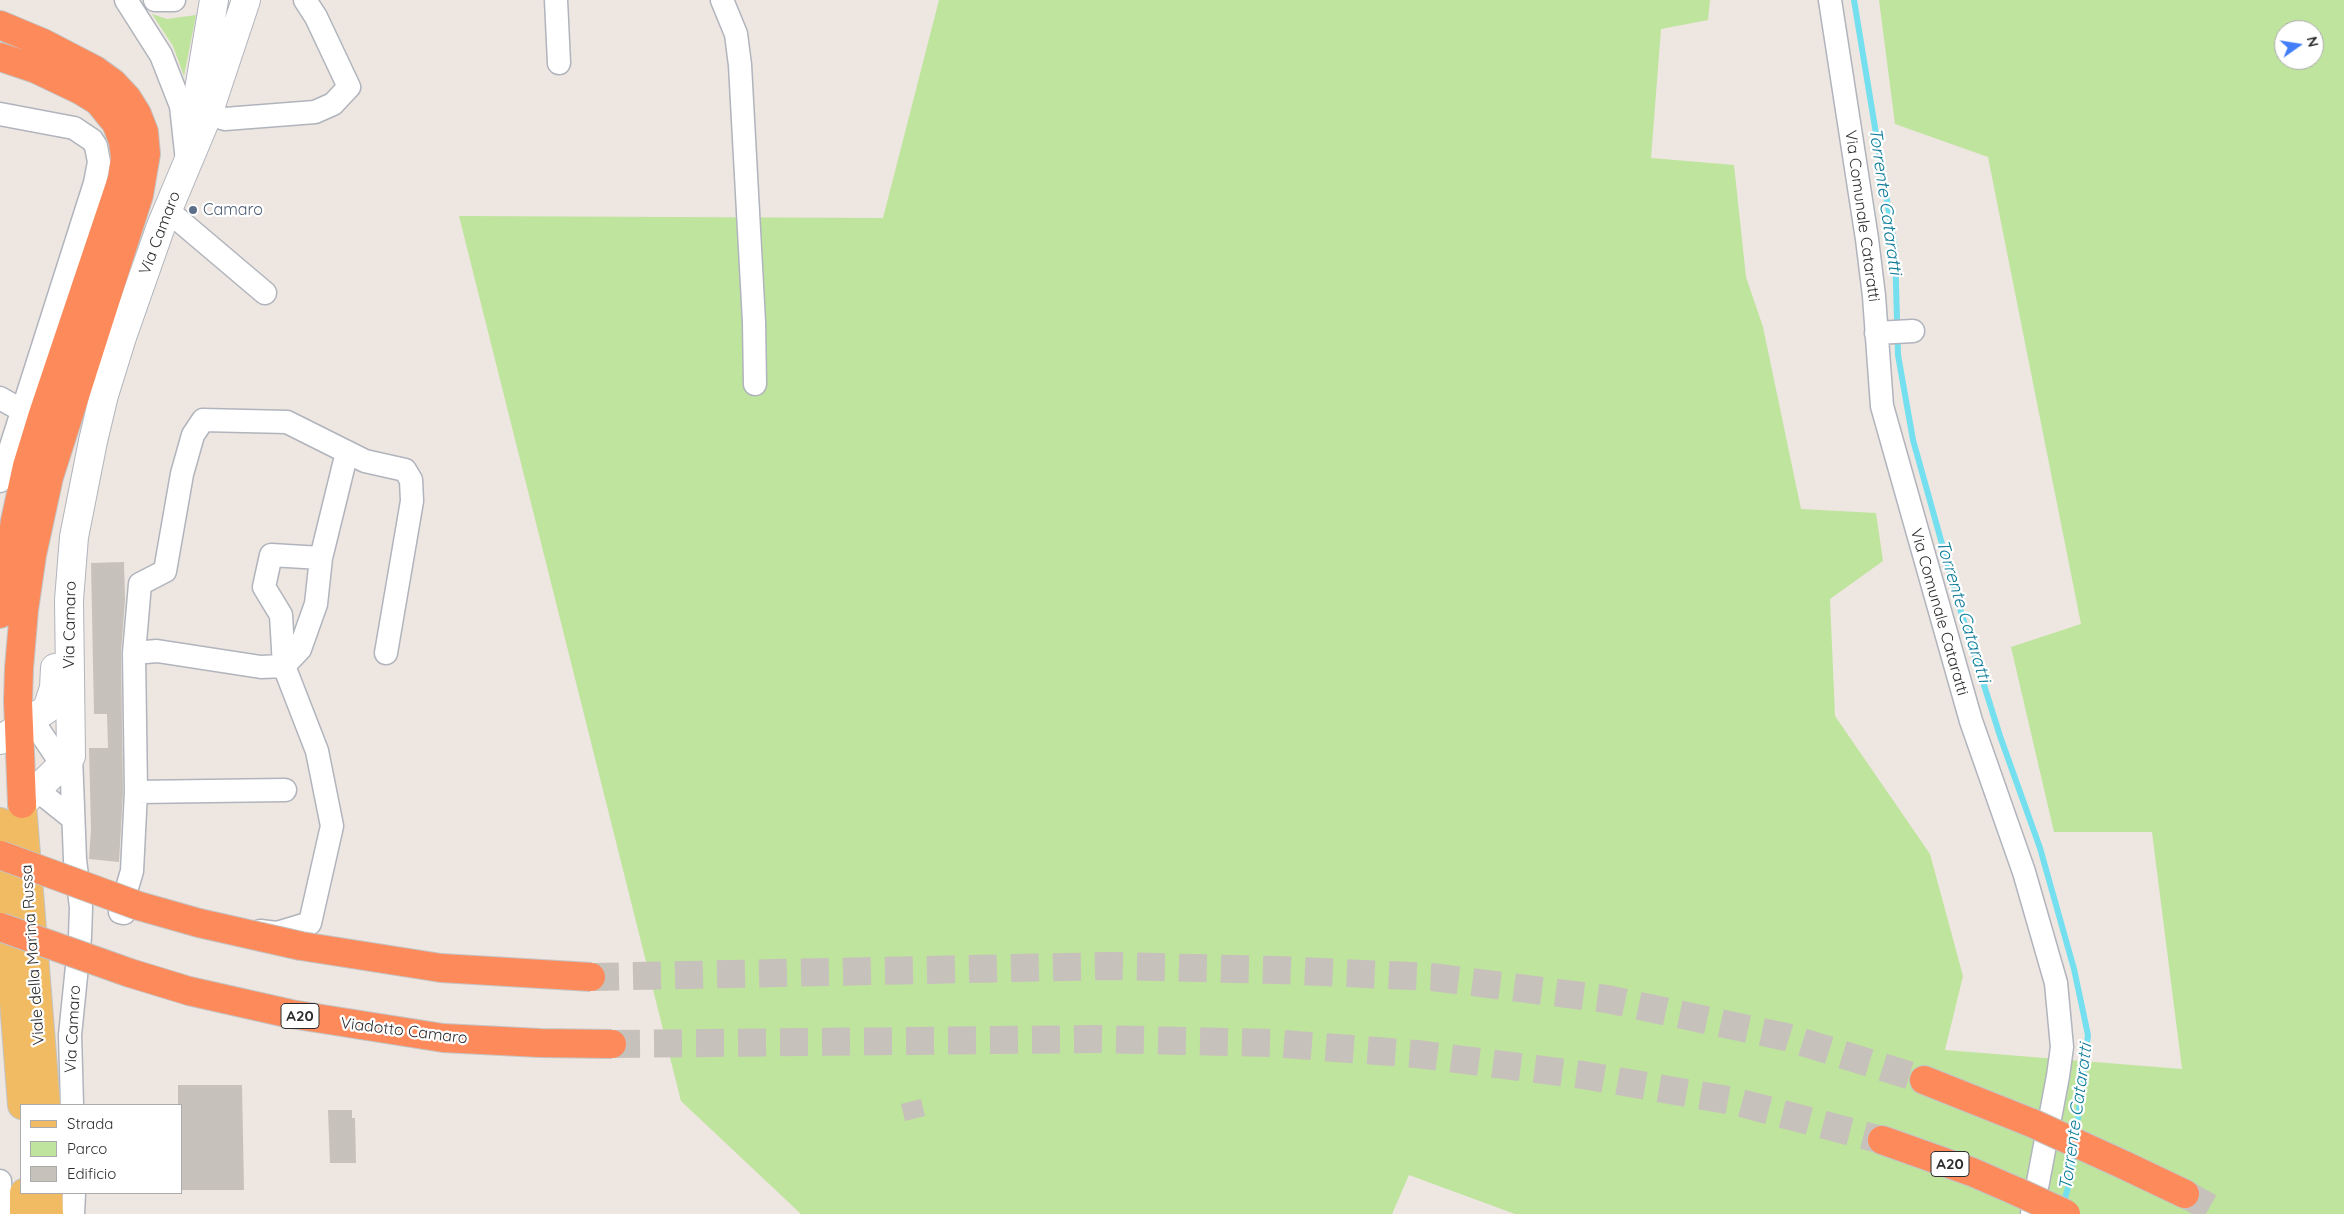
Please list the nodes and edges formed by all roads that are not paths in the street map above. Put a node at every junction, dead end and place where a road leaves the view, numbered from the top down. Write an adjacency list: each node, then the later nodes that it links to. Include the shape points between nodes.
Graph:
1 (126, 0): 13 (street)
2 (155, 0): 3 (street)
3 (174, 0)
4 (214, 0): 13 (street, Via Camaro)
5 (244, 0): 13 (street, Via Camaro)
6 (306, 0): 13 (street, via 349,87 333,104 315,112 225,119)
7 (556, 0): 12 (street)
8 (722, 0): 19 (street, via 736,34 740,73)
9 (1830, 0): 18 (street, Via Comunale Cataratti, via 1867,240)
10 (0, 25): 30 (highway, via 95,70 121,90 141,124 146,154 139,196 43,501 24,610)
11 (0, 58): 26 (highway, via 36,70 90,95 105,108 120,131 125,158 122,179 27,466)
12 (559, 63)
13 (195, 110): 15 (street, Via Camaro, via 187,161)
14 (0, 114): 21 (street, via 74,128 92,140 99,162)
15 (167, 210): 16 (street); 25 (street, Via Camaro, via 104,395 74,537)
16 (266, 293)
17 (1913, 331): 18 (street)
18 (1876, 333): 52 (street, Via Comunale Cataratti, via 1882,406 1921,548 1971,721 2024,872 2056,983 2061,1022 2060,1057)
19 (755, 384)
20 (0, 398): 21 (street)
21 (21, 410): 23 (street)
22 (347, 452): 24 (street); 27 (street, via 287,422 203,420 193,435 182,474 165,571 140,584); 28 (street, via 365,461 405,470 411,480 412,501)
23 (0, 481)
24 (321, 558): 29 (street, via 313,613 300,650); 29 (street, via 271,555 264,587 281,615)
25 (69, 600): 30 (street, via 55,656 51,702 47,709); 32 (street, Via Camaro)
26 (0, 614)
27 (134, 653): 29 (street, via 156,651 261,667); 35 (street)
28 (386, 653)
29 (284, 666): 35 (street, via 317,751 332,826 310,923 277,933 120,912 132,871)
30 (17, 722): 32 (street); 33 (highway)
31 (0, 747): 33 (street)
32 (68, 766): 33 (street); 36 (street, Via Camaro)
33 (27, 789): 36 (street); 44 (main road, Viale della Marina Russa)
34 (285, 790): 35 (street)
35 (136, 792)
36 (72, 818): 45 (street, Via Camaro, via 81,907 70,1036)
37 (0, 822): 43 (main road, Viale della Marina Russa)
38 (0, 855): 40 (highway, bridge, via 139,906 301,946 441,968)
39 (0, 927): 41 (highway, Viadotto Camaro / A20, bridge, via 130,973 198,993 291,1014 443,1038)
40 (591, 977)
41 (612, 1044)
42 (1924, 1080): 51 (highway, bridge, via 2032,1123)
43 (22, 1104)
44 (46, 1104)
45 (72, 1104)
46 (1882, 1140): 52 (highway, A20, via 1972,1172)
47 (0, 1181): 53 (street)
48 (24, 1194): 54 (main road)
49 (48, 1194): 55 (main road)
50 (74, 1194): 56 (street)
51 (2185, 1194)
52 (2025, 1203): 57 (highway, A20, bridge)
53 (1, 1214)
54 (24, 1214)
55 (48, 1214)
56 (74, 1214)
57 (2066, 1214)

